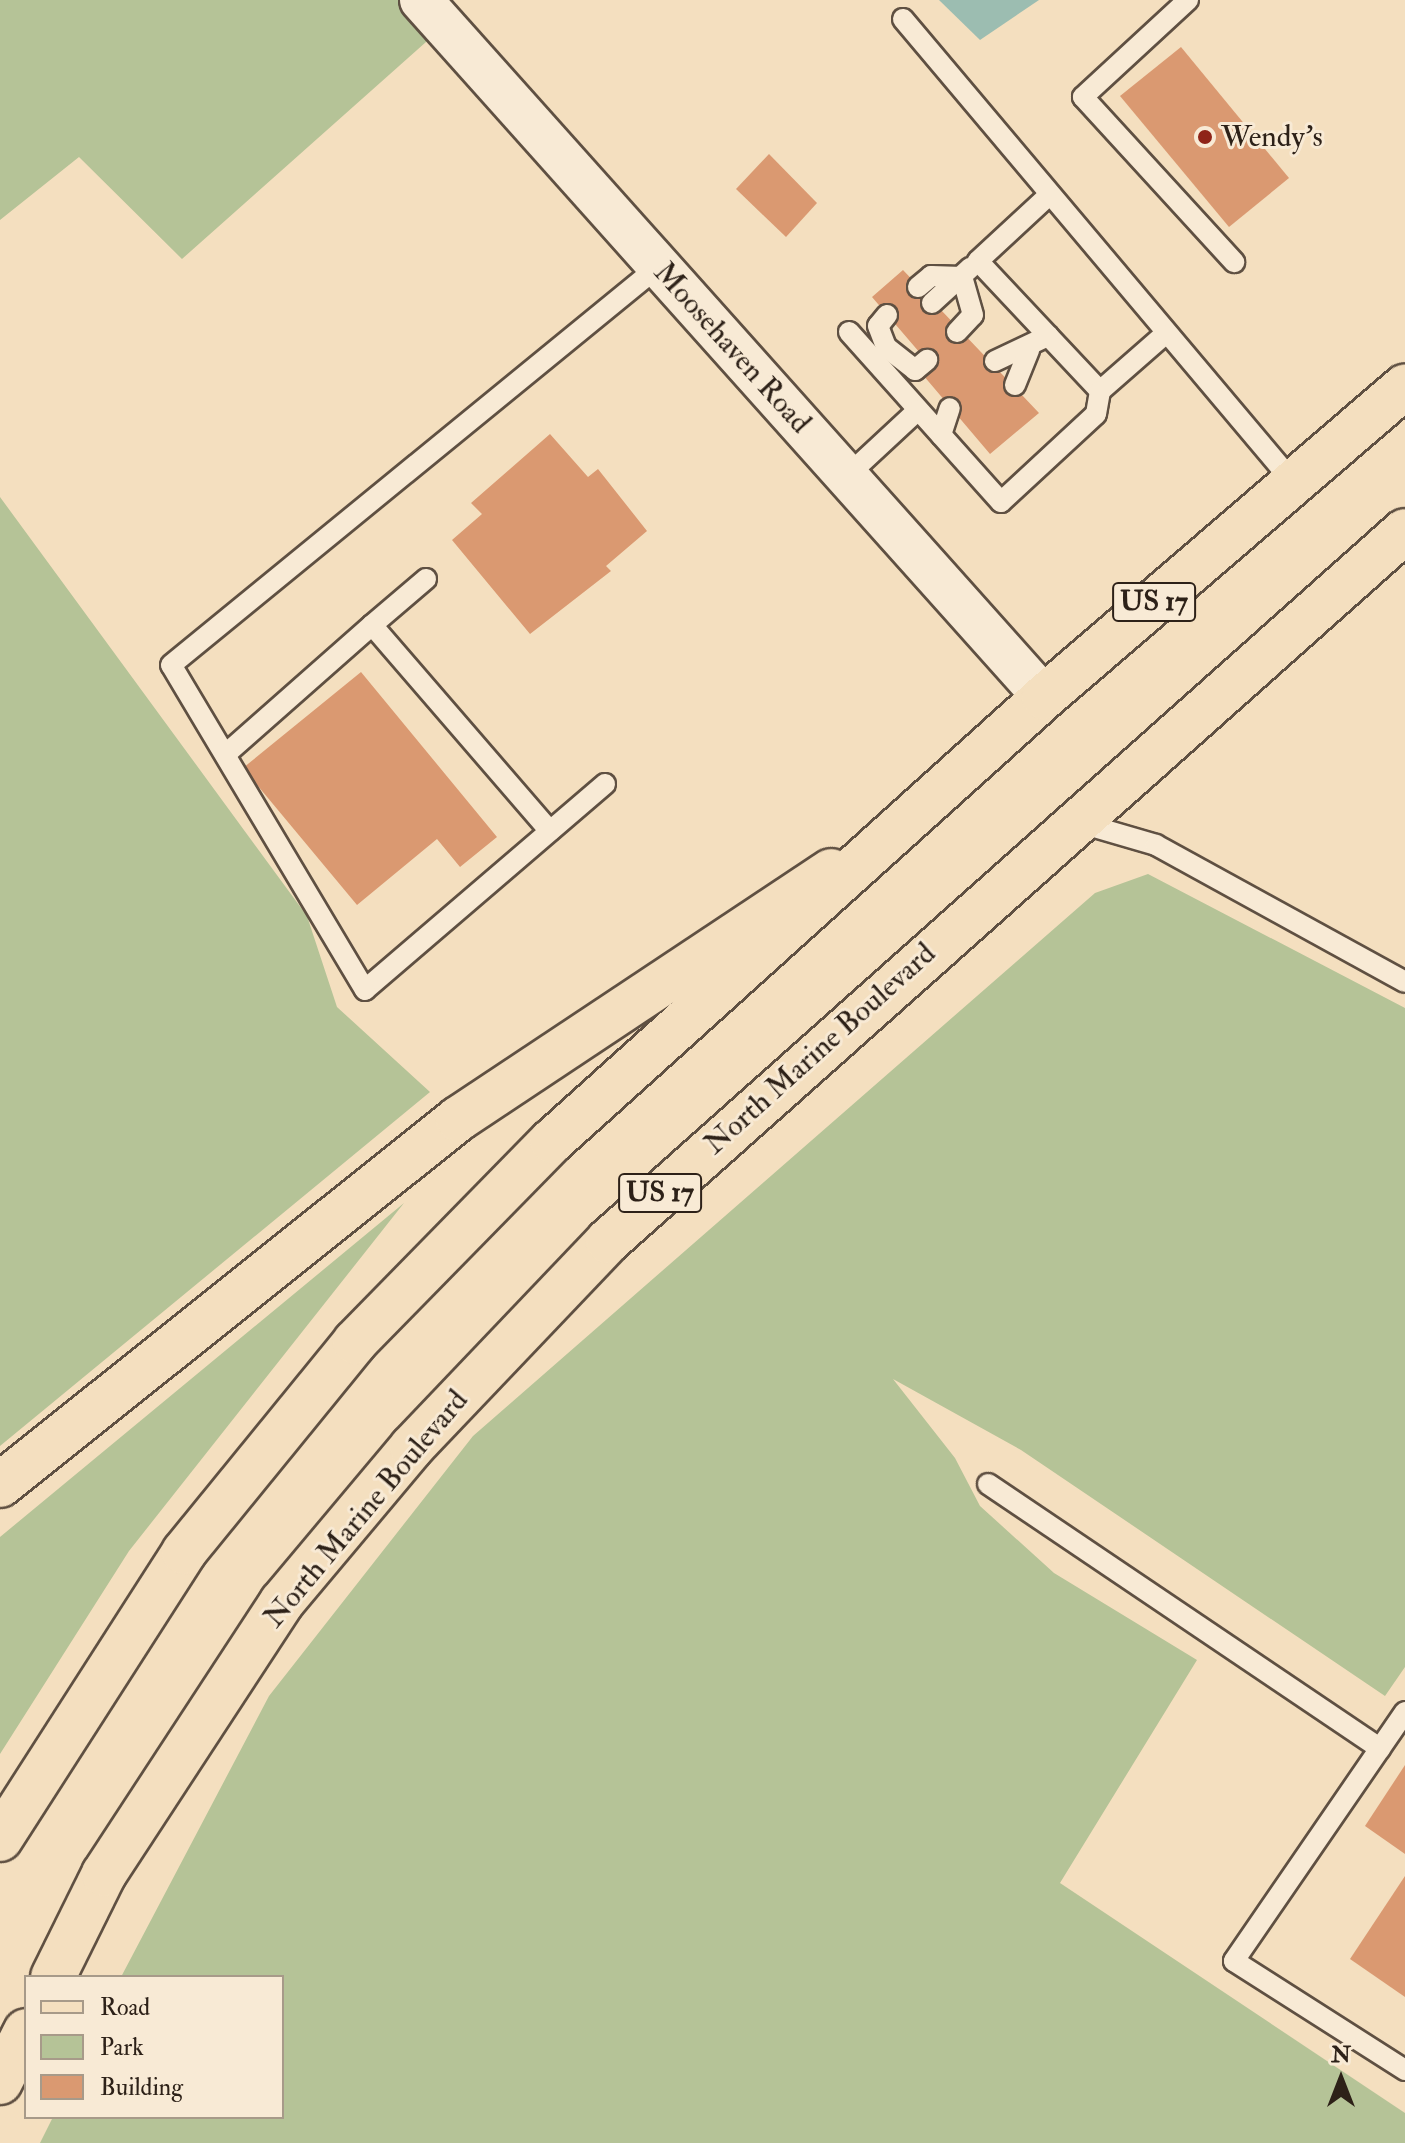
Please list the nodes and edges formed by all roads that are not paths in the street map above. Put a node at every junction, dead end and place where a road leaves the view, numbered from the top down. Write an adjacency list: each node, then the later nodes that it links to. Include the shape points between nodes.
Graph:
1 (421, 0): 7 (street, Moosehaven Road)
2 (1188, 0): 6 (lane, via 1083,97)
3 (903, 19): 4 (lane)
4 (1047, 197): 5 (lane); 12 (lane)
5 (978, 261): 8 (lane); 13 (lane)
6 (1234, 262)
7 (659, 266): 21 (street, Moosehaven Road); 27 (lane, via 171,665)
8 (962, 277): 8 (lane, via 945,317 973,315); 9 (lane, via 931,276)
9 (918, 287)
10 (887, 315): 15 (lane, via 878,326)
11 (849, 332): 15 (lane)
12 (1164, 335): 19 (lane); 22 (lane)
13 (1048, 336): 14 (lane); 19 (lane)
14 (1029, 350): 16 (lane); 17 (lane)
15 (880, 354): 15 (lane, via 915,370 914,346); 20 (lane)
16 (995, 361)
17 (1015, 385)
18 (1405, 386): 22 (main road, US 17)
19 (1100, 391): 20 (lane, via 1096,414 1001,502 951,424)
20 (918, 410): 21 (lane)
21 (847, 476): 26 (street, Moosehaven Road)
22 (1293, 482): 26 (main road, US 17)
23 (1405, 531): 30 (main road, North Marine Boulevard / US 17)
24 (426, 579): 25 (lane)
25 (372, 625): 27 (lane); 31 (lane)
26 (1044, 697): 29 (main road, US 17)
27 (227, 753): 31 (lane, via 365,990)
28 (605, 784): 31 (lane)
29 (907, 821): 34 (main road, via 458,1119); 37 (main road, US 17, via 552,1141 355,1342 184,1552)
30 (1077, 822): 32 (lane, via 1156,845); 38 (main road, North Marine Boulevard / US 17, via 608,1241 412,1447 282,1602 104,1874)
31 (550, 831)
32 (1405, 982)
33 (988, 1484): 36 (lane)
34 (0, 1485)
35 (1405, 1712): 36 (lane)
36 (1380, 1748): 40 (lane, via 1234,1961)
37 (0, 1839)
38 (54, 1975)
39 (24, 2035): 41 (main road)
40 (1405, 2070)
41 (0, 2082)

